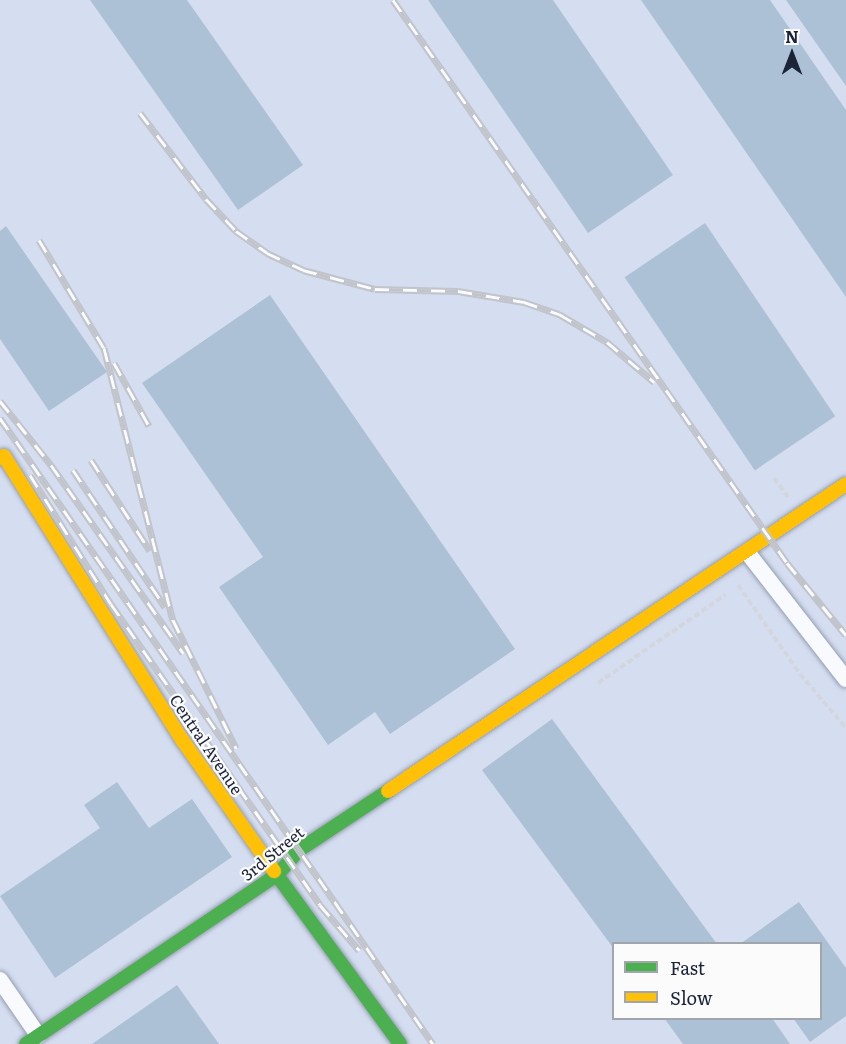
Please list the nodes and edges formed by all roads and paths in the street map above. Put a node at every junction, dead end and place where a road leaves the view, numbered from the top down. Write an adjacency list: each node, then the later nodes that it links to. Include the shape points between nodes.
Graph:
1 (0, 458): 7 (street, Central Avenue, via 4,456 183,741)
2 (846, 484): 3 (street, 3rd Street)
3 (747, 552): 5 (street); 7 (street, 3rd Street, via 299,850)
4 (738, 585): 6 (path, via 800,674)
5 (846, 679)
6 (846, 728)
7 (278, 874): 9 (street, 3rd Street); 10 (street, Central Avenue, via 312,928)
8 (0, 980): 9 (street)
9 (32, 1040)
10 (400, 1044)

